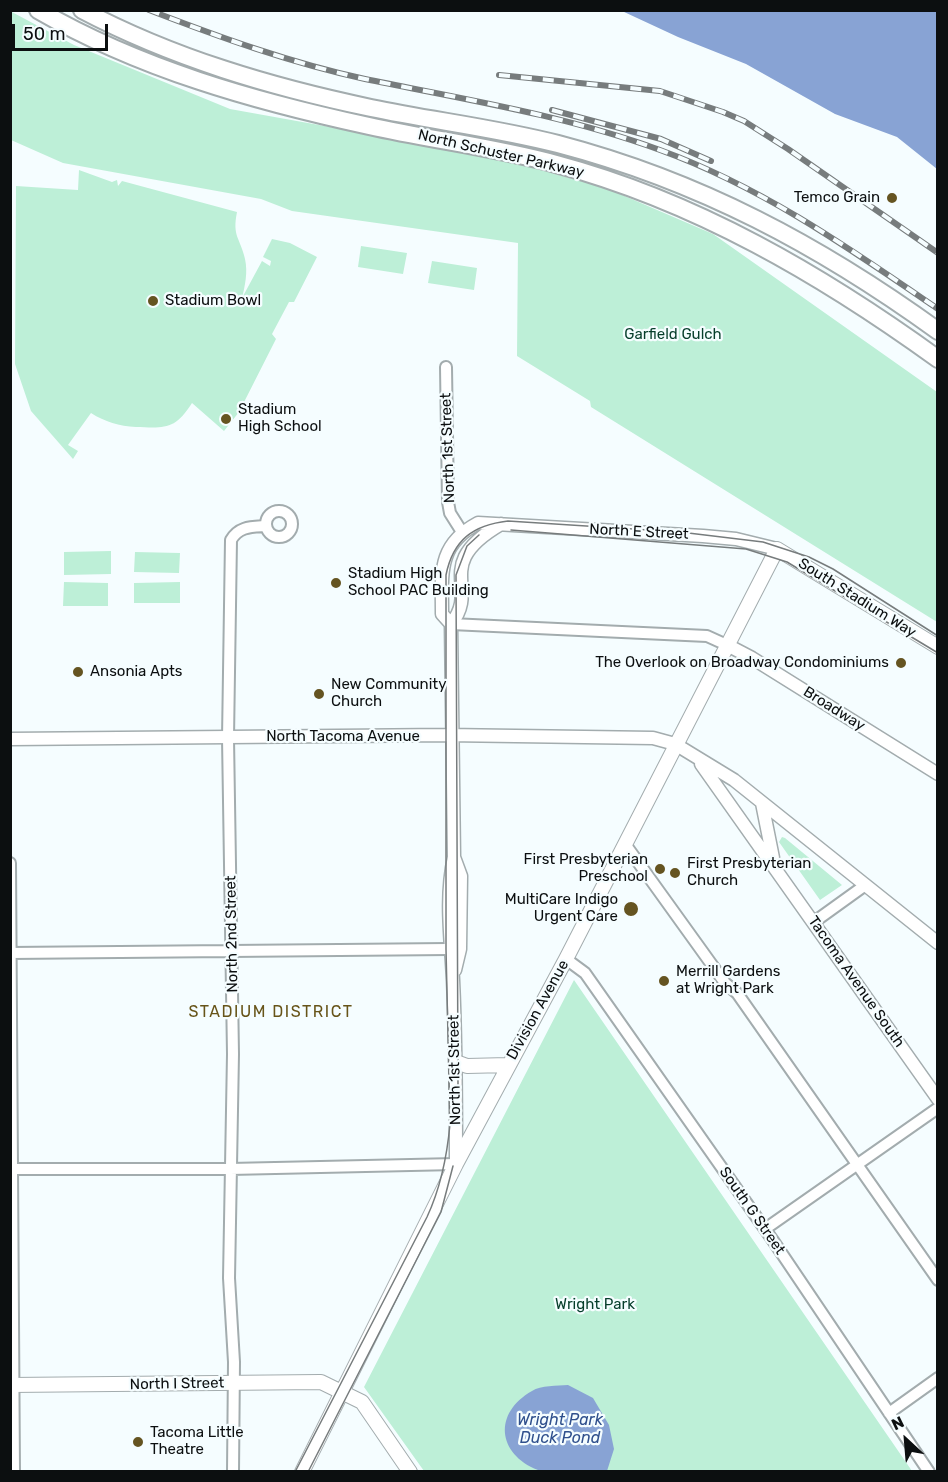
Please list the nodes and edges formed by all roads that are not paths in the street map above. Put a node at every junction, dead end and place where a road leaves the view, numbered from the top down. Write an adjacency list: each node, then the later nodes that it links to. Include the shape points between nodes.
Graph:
1 (38, 10): 4 (highway, North Schuster Parkway, via 135,57 244,97 371,127 464,142 624,184 740,235 895,328)
2 (82, 10): 3 (highway, North Schuster Parkway, via 193,59 249,78 373,108 546,141 673,181 808,245 856,273)
3 (938, 331)
4 (938, 359)
5 (446, 367): 8 (street, North 1st Street, via 448,501 450,513)
6 (501, 524): 8 (street, North E Street, via 478,523); 9 (street, North E Street, via 703,536); 10 (street, North 1st Street, via 478,537 465,553 460,566 460,614)
7 (266, 526): 14 (street, North 2nd Street, via 245,527 231,540)
8 (462, 532): 10 (street, North 1st Street, via 442,567 442,614)
9 (777, 549): 11 (main road, Division Avenue); 12 (main road, South Stadium Way)
10 (451, 624): 11 (street, via 707,636); 13 (street, North 1st Street)
11 (729, 646): 16 (main road, Division Avenue); 18 (street, Broadway)
12 (938, 647)
13 (452, 736): 14 (street, North Tacoma Avenue); 16 (street, North Tacoma Avenue, via 634,737); 21 (street, North 1st Street)
14 (228, 738): 15 (street, North Tacoma Avenue); 28 (street, North 2nd Street)
15 (10, 739)
16 (675, 744): 17 (street); 20 (main road, Division Avenue)
17 (698, 759): 19 (street, via 734,780); 23 (street, Tacoma Avenue South)
18 (938, 774)
19 (762, 803): 23 (street, Tacoma Avenue South); 24 (street)
20 (625, 844): 30 (main road, Division Avenue); 37 (street, via 725,983 737,993)
21 (454, 857): 27 (street, North 1st Street); 31 (street, North 1st Street, via 461,876 460,949)
22 (10, 863): 29 (street)
23 (775, 865): 25 (street, Tacoma Avenue South)
24 (864, 886): 25 (street); 26 (street)
25 (814, 922): 34 (street, Tacoma Avenue South)
26 (938, 943)
27 (449, 950): 28 (street); 31 (street, North 1st Street)
28 (232, 951): 29 (street); 39 (street, North 2nd Street)
29 (11, 953): 38 (street)
30 (566, 959): 33 (main road, Division Avenue); 40 (street, South G Street, via 585,973)
31 (453, 977): 32 (street, North 1st Street)
32 (456, 1062): 33 (main road, via 467,1066); 36 (street, North 1st Street)
33 (508, 1065): 36 (main road, Division Avenue)
34 (938, 1099)
35 (938, 1108): 37 (street)
36 (456, 1164): 39 (street); 45 (main road, Division Avenue)
37 (856, 1164): 40 (street); 41 (street)
38 (12, 1169): 39 (street); 44 (street)
39 (230, 1169): 43 (street, North 2nd Street, via 229,1278)
40 (765, 1229): 46 (street, South G Street)
41 (938, 1280)
42 (938, 1378): 46 (street)
43 (234, 1383): 44 (main road, North I Street); 45 (main road, North I Street, via 321,1382); 48 (street, North 2nd Street)
44 (12, 1385): 47 (street)
45 (341, 1392): 49 (main road, Division Avenue); 50 (main road, North I Street, via 362,1402)
46 (888, 1413): 51 (street, South G Street)
47 (14, 1472)
48 (233, 1472)
49 (302, 1472)
50 (410, 1472)
51 (929, 1472)

